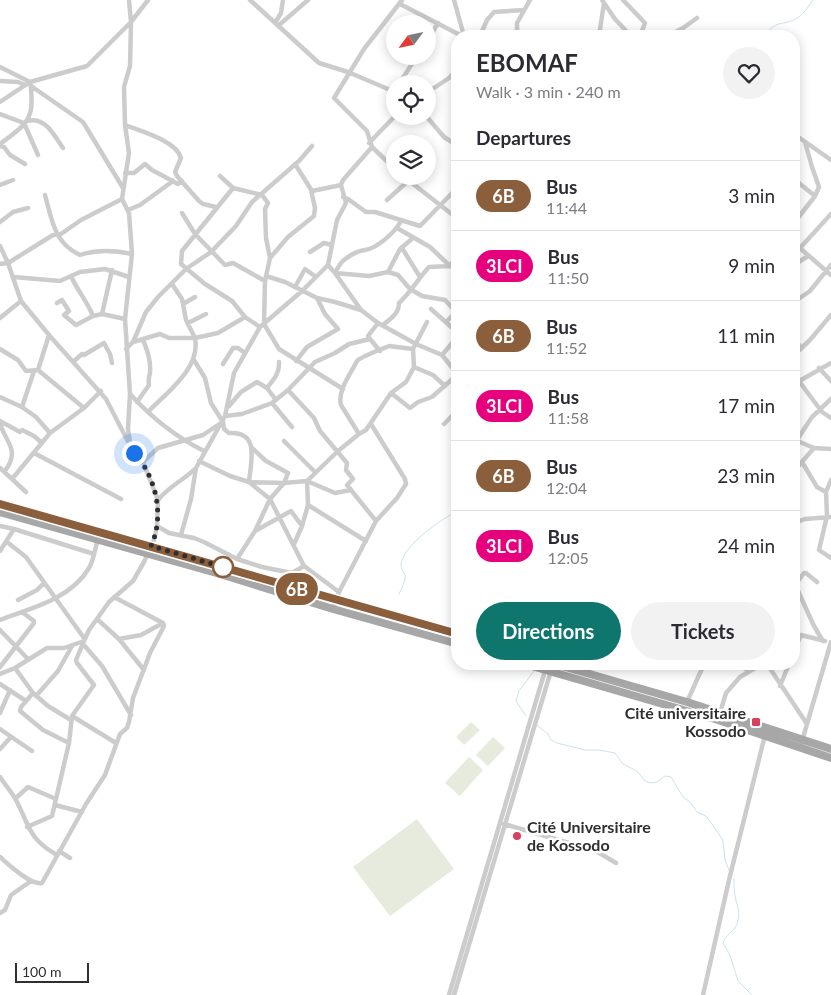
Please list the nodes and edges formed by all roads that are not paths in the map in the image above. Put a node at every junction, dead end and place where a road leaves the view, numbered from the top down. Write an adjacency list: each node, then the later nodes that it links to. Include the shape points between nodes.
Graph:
1 (129, 0): 13 (street)
2 (148, 0): 13 (street)
3 (250, 0): 15 (street)
4 (283, 0): 15 (street)
5 (308, 0): 15 (street)
6 (454, 0): 18 (street)
7 (530, 0): 11 (street)
8 (623, 0): 23 (street, via 645,23)
9 (603, 1): 21 (street); 22 (street)
10 (401, 2): 14 (street); 26 (street)
11 (524, 10): 19 (street, via 494,12); 20 (street)
12 (696, 18): 24 (street)
13 (131, 22): 29 (street, via 86,66); 36 (street, via 130,66 124,87)
14 (438, 23): 16 (street); 17 (street)
15 (276, 24): 26 (street, via 319,63)
16 (436, 26)
17 (451, 30)
18 (462, 30)
19 (483, 30)
20 (517, 30)
21 (600, 30)
22 (626, 30)
23 (642, 30)
24 (679, 30)
25 (0, 67): 29 (street)
26 (348, 72): 31 (street); 43 (street, via 334,100 367,131)
27 (451, 76): 32 (street)
28 (0, 81): 30 (street)
29 (30, 84): 30 (street); 35 (street, via 31,113); 61 (street, via 83,122)
30 (24, 85): 33 (street)
31 (386, 87)
32 (436, 87)
33 (0, 102)
34 (0, 114): 35 (street)
35 (26, 122): 42 (street); 45 (street, via 34,119 43,122); 46 (street)
36 (125, 125): 51 (street, via 129,153); 55 (street, via 167,143 180,153 175,172)
37 (387, 125): 43 (street)
38 (433, 125): 40 (street)
39 (800, 138): 41 (street)
40 (451, 141)
41 (805, 142): 48 (street); 67 (street, via 820,187)
42 (0, 145): 49 (street)
43 (370, 145): 47 (street); 58 (street)
44 (312, 146): 50 (street)
45 (63, 148)
46 (38, 156)
47 (386, 160)
48 (831, 160)
49 (24, 164)
50 (295, 164): 63 (street); 66 (street)
51 (125, 173): 54 (street, via 134,173 145,164); 61 (street)
52 (220, 176): 62 (street)
53 (13, 180): 57 (street)
54 (173, 181): 55 (street, via 178,184); 74 (street)
55 (182, 181): 72 (street, via 199,201)
56 (800, 184): 67 (street)
57 (0, 185)
58 (341, 185): 63 (street); 68 (street)
59 (404, 185): 70 (street)
60 (413, 185): 71 (street)
61 (123, 188): 69 (street)
62 (233, 188): 66 (street); 72 (street)
63 (311, 190): 93 (street, via 314,216 288,237)
64 (451, 194): 71 (street)
65 (45, 195): 83 (street)
66 (262, 195): 89 (street, via 252,202 236,226); 93 (street, via 268,202 265,209 266,238)
67 (815, 196): 78 (street)
68 (343, 197): 79 (street, via 366,212); 85 (street, via 346,203 337,220)
69 (122, 199): 74 (street); 83 (street)
70 (387, 200)
71 (440, 205): 76 (street); 79 (street, via 420,226)
72 (216, 207): 82 (street)
73 (28, 208): 80 (street, via 13,212)
74 (128, 210): 91 (street)
75 (182, 213): 82 (street)
76 (451, 214)
77 (831, 214): 88 (street)
78 (800, 215)
79 (401, 221): 81 (street)
80 (0, 222)
81 (397, 228): 84 (street); 104 (street, via 384,240 342,261)
82 (195, 234): 89 (street); 100 (street, via 182,251 181,264)
83 (57, 235): 91 (street, via 80,255 107,251); 95 (street)
84 (413, 238): 87 (street); 99 (street, via 430,247)
85 (332, 245): 90 (street, via 324,243); 98 (street)
86 (0, 246): 95 (street)
87 (402, 248): 103 (street); 109 (street)
88 (800, 248): 92 (street)
89 (211, 252): 100 (street); 111 (street, via 225,265 233,262)
90 (310, 252)
91 (132, 254): 107 (street)
92 (808, 256): 94 (street); 102 (street)
93 (270, 258): 111 (street)
94 (800, 261)
95 (8, 263): 96 (street); 110 (street)
96 (0, 264)
97 (831, 264): 102 (street)
98 (328, 265): 104 (street); 108 (street)
99 (450, 266): 109 (street, via 429,267)
100 (186, 269): 112 (street); 129 (street, via 224,294)
101 (112, 270): 106 (street, via 85,271); 107 (street); 125 (street)
102 (826, 270): 105 (street); 117 (street, via 810,291)
103 (388, 272): 104 (street, via 369,276); 114 (street, via 398,275)
104 (335, 273): 124 (street)
105 (831, 275)
106 (71, 276): 110 (street, via 60,281); 128 (street)
107 (129, 277): 132 (street)
108 (316, 277): 113 (street, via 305,269); 115 (street)
109 (420, 277): 114 (street)
110 (14, 278): 119 (street)
111 (266, 278): 113 (street); 137 (street)
112 (172, 284): 121 (street); 143 (street, via 148,309)
113 (294, 287): 115 (street)
114 (410, 289): 122 (street, via 422,296 445,300); 136 (street, via 398,303 395,314)
115 (302, 291): 118 (street); 137 (street)
116 (196, 297): 121 (street)
117 (800, 297)
118 (317, 298): 124 (street); 154 (street, via 338,329 309,346)
119 (21, 301): 131 (street); 139 (street)
120 (56, 303): 128 (street, via 62,300 69,311 64,315 76,325)
121 (183, 304): 135 (street)
122 (451, 307)
123 (431, 309): 134 (street)
124 (360, 310): 136 (street)
125 (102, 314): 128 (street); 132 (street)
126 (206, 314): 135 (street)
127 (831, 315): 146 (street)
128 (93, 316)
129 (244, 317): 137 (street); 140 (street, via 218,333)
130 (451, 317): 134 (street)
131 (0, 318)
132 (125, 319): 148 (street)
133 (427, 322): 145 (street)
134 (446, 322): 138 (street)
135 (188, 323): 140 (street)
136 (380, 324): 141 (street, via 368,336); 145 (street)
137 (262, 325): 151 (street); 154 (street, via 278,348)
138 (451, 327)
139 (49, 335): 155 (street); 164 (street)
140 (196, 338): 142 (street, via 170,338 160,334); 153 (street)
141 (370, 339): 150 (street); 163 (street, via 349,344 315,362)
142 (143, 340): 143 (street); 178 (street, via 150,372 147,378 149,385)
143 (133, 342): 148 (street)
144 (451, 343): 152 (street)
145 (416, 344): 149 (street); 152 (street)
146 (801, 348)
147 (0, 349): 164 (street, via 18,360 26,371)
148 (126, 349): 175 (street)
149 (413, 349): 150 (street, via 389,346); 160 (street)
150 (380, 351): 171 (street, via 358,359)
151 (245, 353): 159 (street, via 233,348); 181 (street, via 234,373)
152 (442, 355): 161 (street)
153 (194, 360): 184 (street); 189 (street, via 206,380 211,403)
154 (296, 361): 163 (street)
155 (73, 362): 156 (street, via 104,343); 173 (street)
156 (112, 362)
157 (279, 362): 170 (street, via 277,375)
158 (831, 363): 162 (street)
159 (223, 364)
160 (414, 367): 168 (street, via 433,375); 174 (street, via 406,382)
161 (451, 367)
162 (819, 368): 165 (street); 167 (street)
163 (309, 369): 171 (street); 172 (street)
164 (36, 370): 180 (street); 182 (street)
165 (830, 379)
166 (451, 380): 168 (street)
167 (800, 380)
168 (445, 386): 174 (street, via 410,408)
169 (800, 387): 183 (street)
170 (267, 388): 179 (street); 181 (street, via 256,382 241,392)
171 (343, 389): 194 (street, via 341,405)
172 (288, 390): 179 (street); 204 (street)
173 (101, 391): 182 (street); 200 (street)
174 (392, 393): 190 (street)
175 (130, 394): 178 (street); 200 (street)
176 (0, 397): 180 (street)
177 (831, 399): 183 (street)
178 (137, 402): 184 (street)
179 (274, 402): 185 (street, via 242,414); 192 (street)
180 (22, 407): 193 (street)
181 (228, 407): 185 (street)
182 (84, 408): 193 (street)
183 (819, 409): 187 (street); 195 (street)
184 (148, 412): 196 (street)
185 (225, 416): 189 (street)
186 (451, 417): 191 (street)
187 (831, 418)
188 (0, 422): 198 (street); 213 (street, via 12,447 11,463)
189 (222, 422): 196 (street, via 203,435); 201 (street, via 229,433 246,435); 205 (street)
190 (372, 424): 194 (street); 231 (street, via 406,482 397,498)
191 (444, 424)
192 (292, 427)
193 (50, 433): 198 (street)
194 (358, 434): 204 (street)
195 (800, 434)
196 (183, 440): 205 (street); 208 (street, via 158,448)
197 (284, 441): 214 (street)
198 (42, 442): 206 (street)
199 (800, 442): 202 (street)
200 (130, 446): 208 (street)
201 (252, 448): 218 (street); 219 (street, via 266,461 288,473)
202 (814, 448): 203 (street); 209 (street)
203 (831, 449)
204 (338, 450): 214 (street); 220 (street, via 353,479 347,485)
205 (204, 451): 207 (street)
206 (34, 453): 215 (street); 223 (street)
207 (200, 461): 212 (street); 218 (street)
208 (143, 462): 225 (street)
209 (802, 462): 210 (street); 222 (street, via 817,487)
210 (800, 464)
211 (0, 468): 213 (street)
212 (196, 468): 225 (street); 238 (street)
213 (5, 471): 215 (street)
214 (315, 472): 217 (street)
215 (12, 479): 221 (street)
216 (831, 480): 222 (street)
217 (307, 481): 219 (street); 220 (street, via 335,493); 227 (street)
218 (249, 482): 219 (street); 224 (street)
219 (284, 483): 224 (street)
220 (351, 490): 231 (street)
221 (26, 492)
222 (826, 492): 229 (street)
223 (121, 499)
224 (270, 499): 230 (street); 237 (street)
225 (158, 500): 234 (street)
226 (0, 504): 239 (main road)
227 (308, 505): 235 (street); 240 (street)
228 (0, 512): 239 (main road)
229 (829, 516): 232 (street); 246 (street, via 819,550)
230 (279, 517): 235 (street, via 291,511); 237 (street); 242 (street)
231 (376, 521): 240 (street)
232 (800, 521)
233 (0, 526): 236 (street)
234 (157, 526): 238 (street, via 169,533); 243 (street)
235 (302, 526): 242 (street)
236 (14, 529): 241 (street); 245 (street)
237 (255, 531): 247 (street)
238 (181, 534): 247 (street)
239 (98, 537): 243 (main road); 245 (street)
240 (366, 541): 255 (street)
241 (7, 542): 244 (street); 253 (street, via 26,557)
242 (294, 544): 248 (street)
243 (149, 550): 250 (main road); 256 (street, via 133,581); 259 (main road)
244 (0, 551)
245 (94, 554): 257 (street, via 85,573)
246 (831, 558)
247 (237, 559): 249 (street)
248 (304, 566): 249 (street, via 292,574); 255 (street)
249 (262, 567): 250 (street)
250 (258, 577): 255 (main road)
251 (800, 577): 252 (street, via 804,573)
252 (817, 582)
253 (44, 583): 257 (street); 258 (street)
254 (800, 594): 269 (street)
255 (338, 595): 259 (street); 265 (main road)
256 (114, 597): 261 (street); 263 (street)
257 (56, 598): 260 (street); 268 (street)
258 (18, 600)
259 (333, 609): 270 (main road)
260 (22, 612): 262 (street); 273 (street, via 34,622)
261 (97, 619): 267 (street); 268 (street)
262 (0, 620)
263 (163, 623): 267 (street, via 141,635); 277 (street, via 164,628)
264 (0, 630): 273 (street)
265 (451, 632)
266 (800, 637): 269 (street)
267 (119, 639): 277 (street)
268 (84, 641): 272 (street); 295 (street); 296 (street, via 76,660 94,685)
269 (824, 641): 271 (street)
270 (451, 642)
271 (831, 643): 297 (street)
272 (72, 646): 274 (street, via 47,648); 290 (street, via 58,671)
273 (16, 647): 274 (street); 275 (street)
274 (28, 659): 276 (street)
275 (0, 667)
276 (15, 668): 286 (street); 290 (street)
277 (144, 670): 295 (street, via 133,698)
278 (550, 670): 313 (street)
279 (560, 670): 299 (main road)
280 (563, 670): 292 (main road)
281 (701, 670): 292 (street)
282 (752, 670): 285 (street)
283 (771, 670): 288 (street)
284 (787, 670): 288 (street)
285 (748, 672): 294 (street, via 726,693)
286 (0, 674)
287 (0, 684): 289 (street)
288 (780, 686): 297 (street)
289 (10, 690): 291 (street); 293 (street)
290 (35, 695): 291 (street); 296 (street)
291 (26, 701): 301 (street, via 20,710 27,717 49,734)
292 (687, 702): 294 (main road)
293 (0, 712)
294 (720, 713): 299 (main road)
295 (131, 715): 302 (street, via 127,728)
296 (71, 718): 301 (street); 302 (street)
297 (807, 724): 303 (street)
298 (0, 729): 300 (street)
299 (766, 733): 303 (main road); 323 (street, via 728,880)
300 (11, 737): 304 (street); 306 (street)
301 (69, 743): 310 (street)
302 (116, 743): 312 (street, via 105,775)
303 (802, 744): 305 (main road); 307 (main road)
304 (0, 749)
305 (831, 749)
306 (32, 751)
307 (831, 758)
308 (0, 777): 309 (street)
309 (16, 798): 310 (street, via 29,787); 314 (street)
310 (56, 799): 311 (street)
311 (55, 805): 312 (street); 314 (street, via 52,816)
312 (82, 812): 315 (street)
313 (503, 824): 318 (street, via 596,852); 321 (street); 322 (street)
314 (27, 827): 315 (street, via 42,846)
315 (58, 853): 317 (street); 319 (street, via 42,882)
316 (0, 857): 319 (street)
317 (70, 858)
318 (616, 863)
319 (31, 881): 320 (street, via 11,895 6,910)
320 (0, 913)
321 (449, 995)
322 (454, 995)
323 (703, 995)

